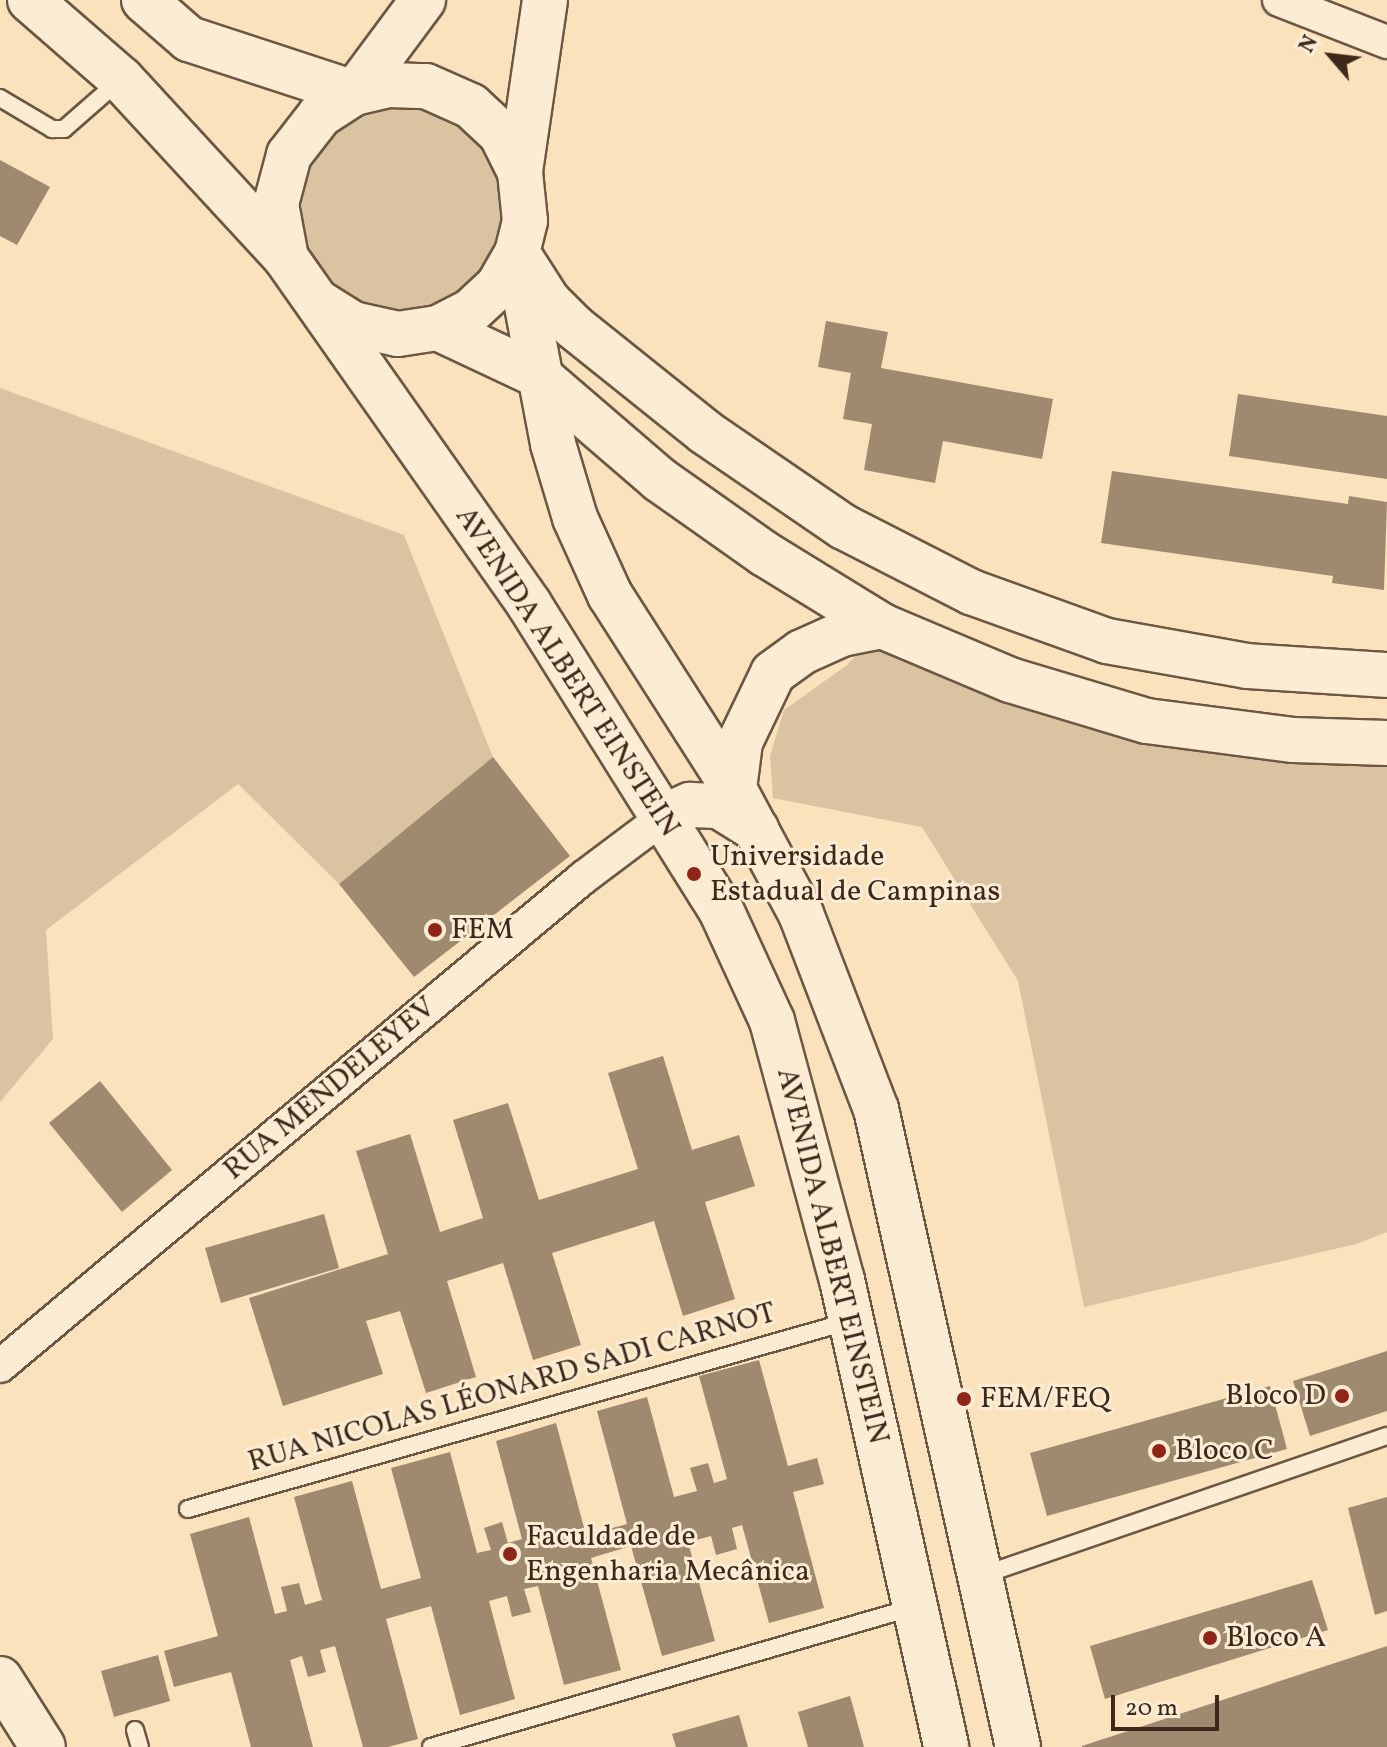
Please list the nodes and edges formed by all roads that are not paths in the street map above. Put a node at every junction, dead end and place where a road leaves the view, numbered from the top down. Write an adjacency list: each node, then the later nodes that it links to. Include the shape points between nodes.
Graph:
1 (30, 0): 7 (street, AVENIDA ALBERT EINSTEIN)
2 (144, 0): 8 (street, via 189,39)
3 (423, 0): 8 (street)
4 (545, 0): 10 (street)
5 (1279, 0): 6 (street)
6 (1387, 42)
7 (121, 79): 9 (lane, via 64,129 52,129); 12 (street, AVENIDA ALBERT EINSTEIN)
8 (354, 93): 10 (street, via 389,85 426,86 471,106 501,134); 12 (street, via 320,115 289,155 276,204)
9 (0, 98)
10 (520, 172): 11 (street, via 525,221)
11 (517, 253): 14 (street, via 498,286 470,312); 15 (street); 17 (street, via 548,301 574,327 705,432 844,527 971,592 1107,641 1247,666)
12 (286, 258): 13 (street, AVENIDA ALBERT EINSTEIN)
13 (316, 300): 14 (street, via 368,327 398,334); 20 (street, AVENIDA ALBERT EINSTEIN, via 529,604)
14 (438, 328): 15 (street)
15 (538, 375): 16 (street, via 660,480 765,554); 19 (street, via 575,518 610,595)
16 (882, 626): 18 (street, via 1010,680 1147,721 1294,740); 19 (street, via 842,634 802,652 773,673 740,742)
17 (1387, 675)
18 (1387, 743)
19 (734, 789): 21 (street)
20 (664, 817): 21 (street, via 690,805 719,806); 22 (street, AVENIDA ALBERT EINSTEIN, via 721,910 772,1021); 23 (street, RUA MENDELEYEV, via 584,877)
21 (756, 829): 26 (street, via 801,914 876,1109)
22 (851, 1321): 25 (lane, RUA NICOLAS LÉONARD SADI CARNOT); 27 (street, AVENIDA ALBERT EINSTEIN)
23 (0, 1366)
24 (1387, 1436): 26 (lane)
25 (188, 1509)
26 (978, 1576): 34 (street)
27 (917, 1606): 32 (lane); 33 (street, AVENIDA ALBERT EINSTEIN)
28 (1, 1682): 30 (street)
29 (135, 1730): 31 (lane)
30 (43, 1747)
31 (140, 1747)
32 (431, 1747)
33 (946, 1747)
34 (1018, 1747)

